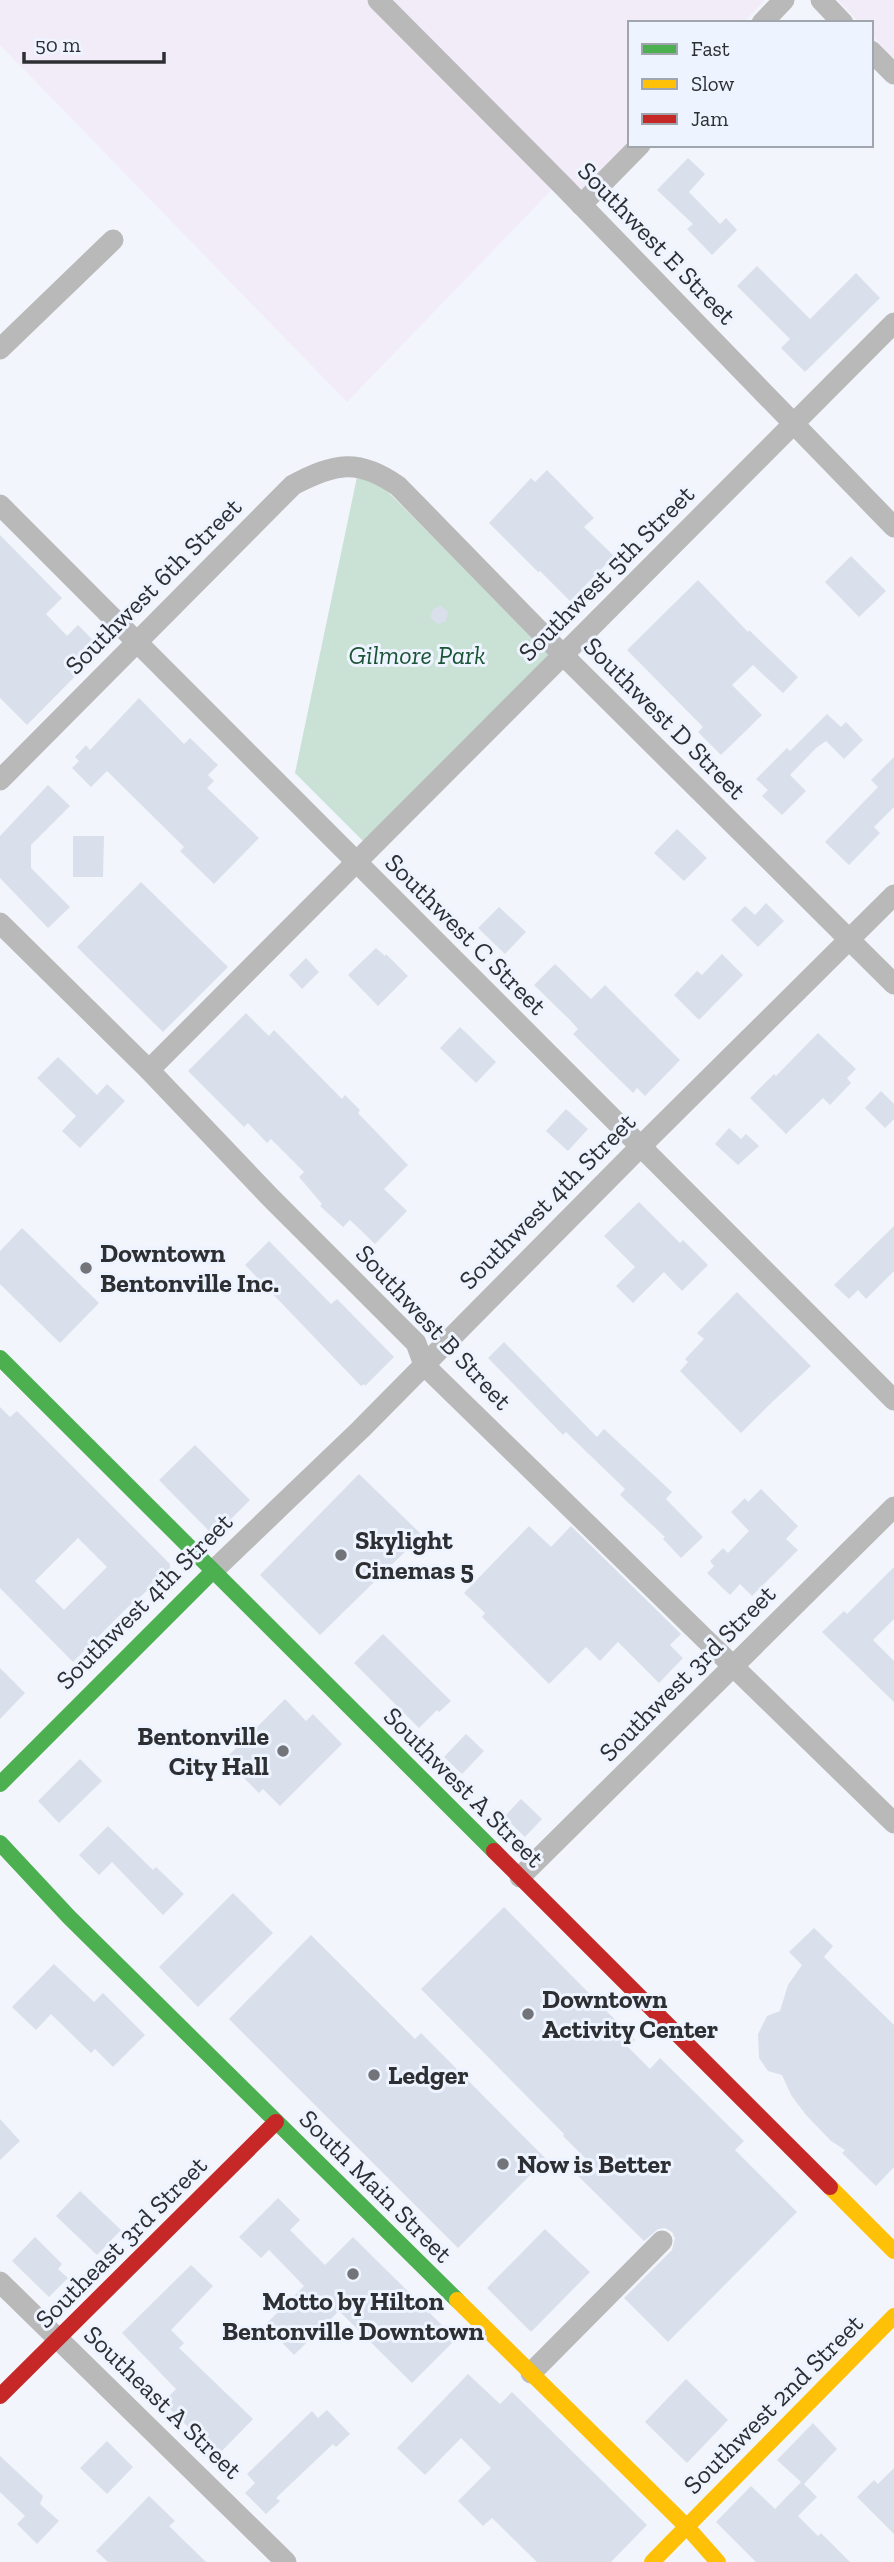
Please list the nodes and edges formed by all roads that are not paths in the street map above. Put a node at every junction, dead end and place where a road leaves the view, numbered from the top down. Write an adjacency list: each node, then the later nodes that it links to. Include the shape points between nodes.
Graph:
1 (378, 0): 9 (street, Southwest E Street)
2 (784, 0): 4 (street)
3 (821, 0): 5 (street)
4 (764, 21)
5 (841, 21)
6 (873, 53): 7 (street)
7 (894, 74)
8 (638, 147): 9 (street)
9 (581, 205): 13 (street, Southwest E Street)
10 (113, 240): 12 (street)
11 (894, 323): 13 (street, Southwest 5th Street)
12 (0, 349)
13 (794, 424): 16 (street, Southwest E Street); 18 (street, Southwest 5th Street)
14 (364, 467): 17 (street, Southwest 6th Street, via 318,471 293,485); 18 (street, Southwest D Street, via 398,486)
15 (0, 505): 17 (street, Southwest C Street)
16 (894, 527)
17 (137, 643): 19 (street, Southwest 6th Street); 20 (street, Southwest C Street)
18 (563, 655): 20 (street, Southwest 5th Street); 23 (street, Southwest D Street)
19 (0, 780)
20 (356, 863): 25 (street, Southwest 5th Street); 26 (street, Southwest C Street)
21 (894, 895): 23 (street, Southwest 4th Street)
22 (0, 922): 25 (street, Southwest B Street)
23 (849, 939): 24 (street, Southwest D Street); 26 (street, Southwest 4th Street)
24 (894, 984)
25 (149, 1070): 28 (street, Southwest B Street, via 416,1343)
26 (640, 1147): 28 (street, Southwest 4th Street); 29 (street, Southwest C Street)
27 (0, 1358): 31 (street, Southwest A Street)
28 (424, 1365): 31 (street, Southwest 4th Street); 32 (street, Southwest B Street)
29 (894, 1400)
30 (894, 1507): 32 (street, Southwest 3rd Street)
31 (213, 1571): 33 (street, Southwest 4th Street); 36 (street, Southwest A Street)
32 (734, 1666): 34 (street, Southwest B Street); 36 (street, Southwest 3rd Street)
33 (0, 1784)
34 (894, 1823)
35 (0, 1843): 37 (street, South Main Street)
36 (520, 1877): 39 (street, Southwest A Street)
37 (276, 2122): 42 (street, Southeast 3rd Street); 43 (street, South Main Street)
38 (662, 2241): 43 (street)
39 (894, 2251)
40 (0, 2282): 42 (street, Southeast A Street)
41 (894, 2316): 45 (street, Southwest 2nd Street)
42 (58, 2339): 44 (street, Southeast 3rd Street); 46 (street, Southeast A Street)
43 (531, 2373): 45 (street, South Main Street)
44 (0, 2396)
45 (687, 2526): 47 (street, Southwest 2nd Street); 48 (street, South Main Street)
46 (286, 2562)
47 (652, 2562)
48 (718, 2562)

